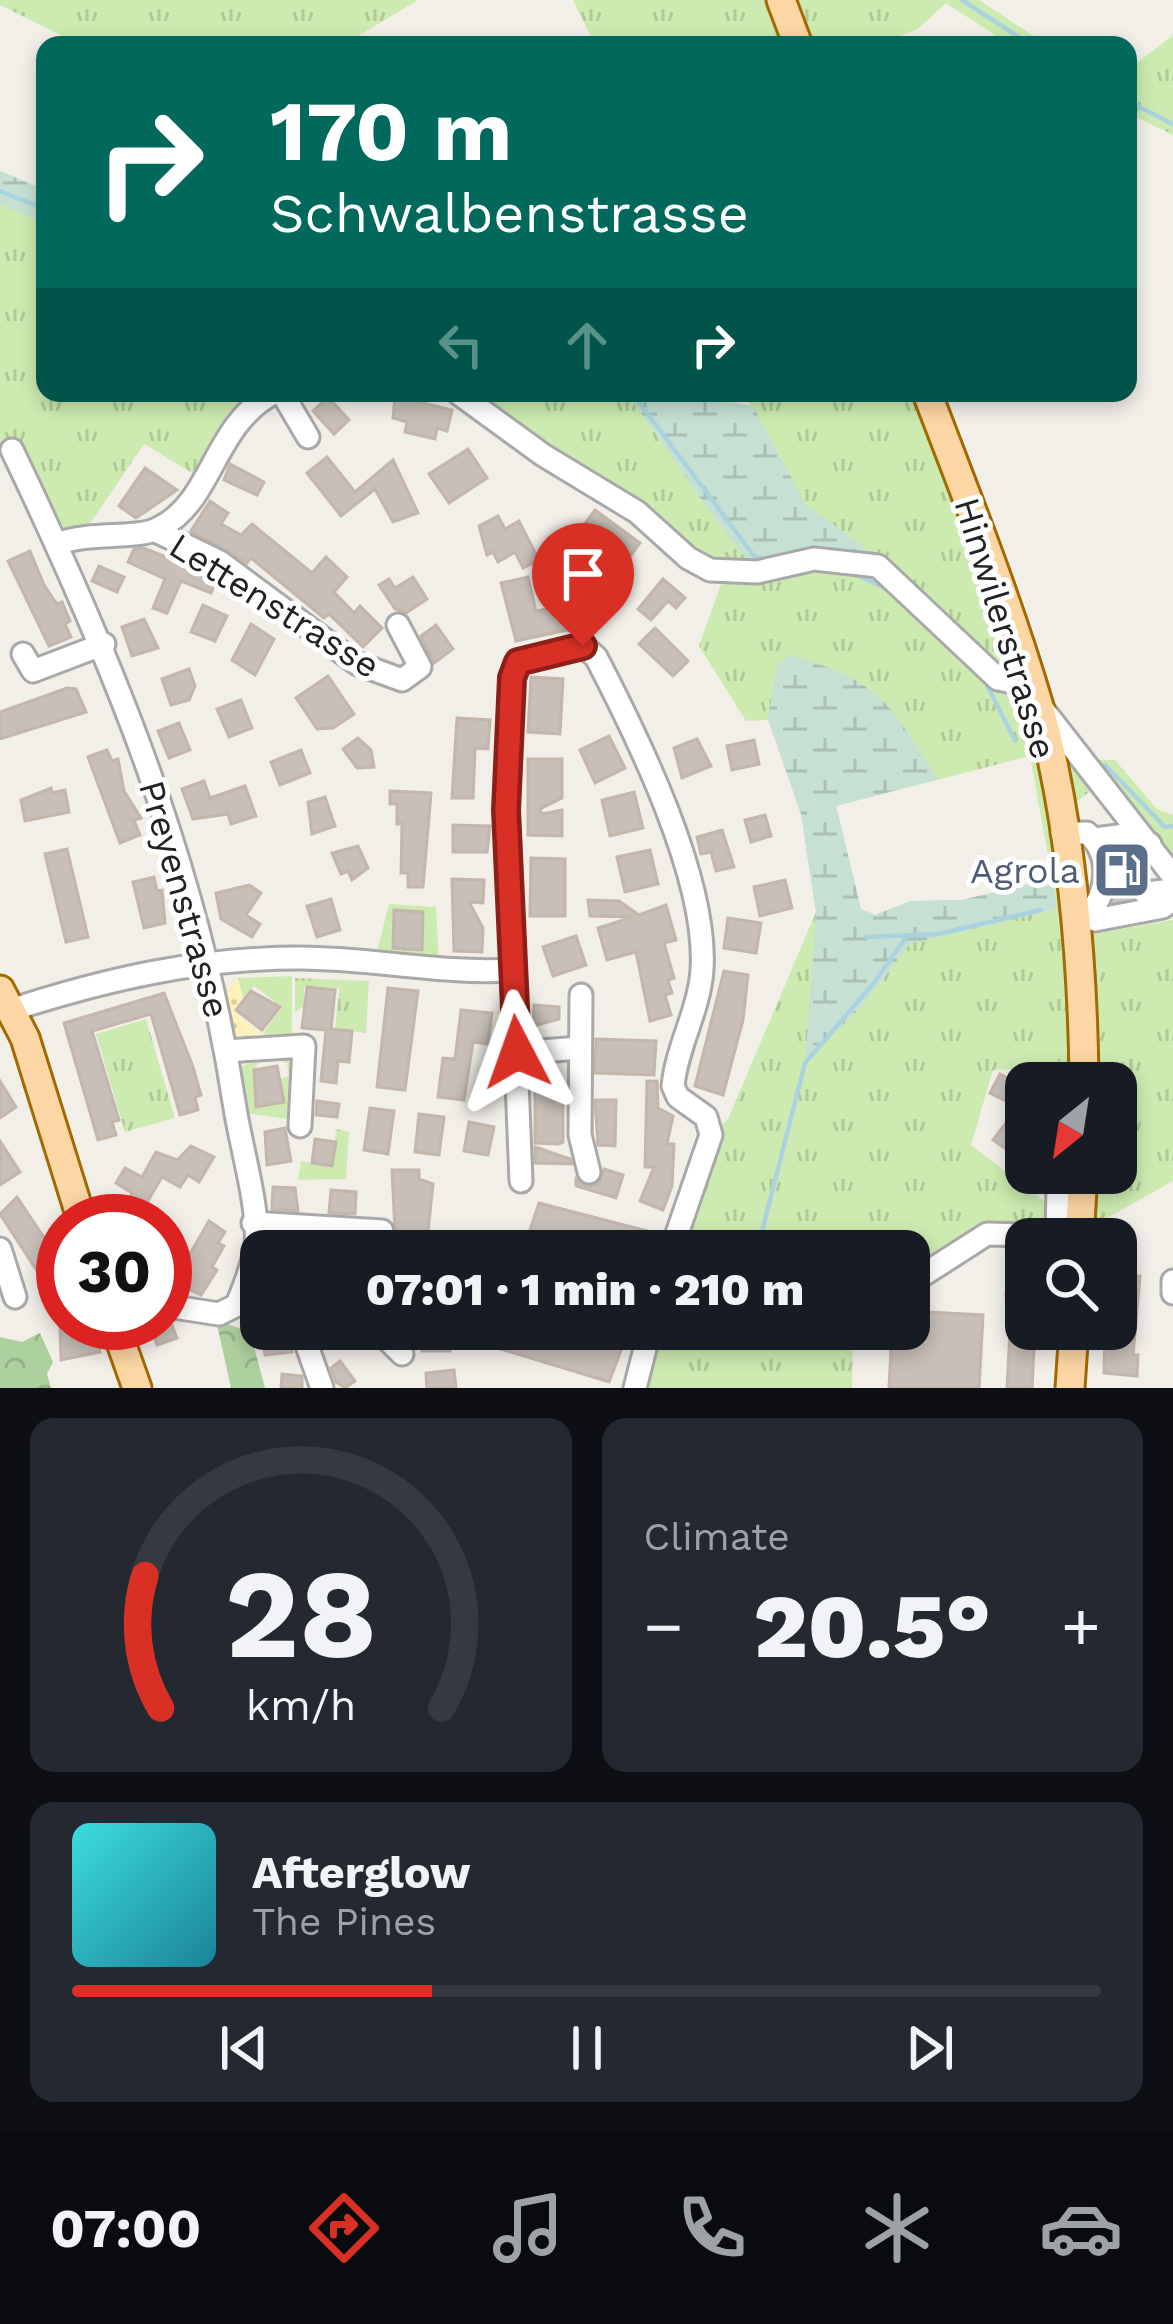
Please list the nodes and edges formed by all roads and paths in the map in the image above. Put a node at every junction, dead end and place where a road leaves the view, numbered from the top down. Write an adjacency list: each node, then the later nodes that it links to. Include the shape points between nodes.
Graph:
1 (781, 0): 2 (main road)
2 (795, 36)
3 (264, 402): 9 (street, via 237,419 182,510)
4 (284, 402): 7 (street)
5 (470, 402): 14 (street, via 710,570 757,572 814,559 878,566 998,680)
6 (930, 402): 14 (main road, Hinwilerstrasse)
7 (308, 437)
8 (12, 451): 10 (street, Preyenstrasse)
9 (156, 531): 10 (street, via 83,533); 11 (street, Lettenstrasse, via 220,562 356,663 394,680 420,667)
10 (57, 544): 12 (street, Preyenstrasse)
11 (398, 625)
12 (104, 644): 13 (street, via 33,671); 21 (street, Preyenstrasse)
13 (23, 655)
14 (1035, 695): 15 (main road, Hinwilerstrasse); 16 (street)
15 (1083, 838): 16 (street); 20 (main road, Hinwilerstrasse); 20 (street, via 1106,884)
16 (1143, 842): 17 (street)
17 (1173, 876)
18 (1144, 893): 19 (street)
19 (1173, 894): 20 (street, via 1162,907 1095,920)
20 (1093, 906): 28 (main road, Hinwilerstrasse, via 1081,974)
21 (209, 962): 22 (street, via 304,958 456,973); 24 (street); 26 (street, Preyenstrasse)
22 (511, 970): 27 (street); 35 (street, via 512,678 518,662 534,654 583,646 654,767 696,915 696,1011 673,1086 706,1117 711,1135)
23 (581, 995): 25 (street)
24 (6, 1000): 32 (main road)
25 (579, 1048): 27 (street); 30 (street)
26 (226, 1051): 29 (street, via 304,1046); 33 (street, Preyenstrasse)
27 (517, 1052): 31 (street)
28 (1083, 1062)
29 (300, 1126)
30 (589, 1172)
31 (521, 1181)
32 (73, 1194)
33 (253, 1223): 34 (street); 42 (street, Preyenstrasse, via 256,1242 237,1305 219,1314)
34 (353, 1230)
35 (677, 1230)
36 (1005, 1234): 38 (street, via 987,1234)
37 (0, 1249): 41 (street)
38 (930, 1271)
39 (1173, 1281): 40 (street)
40 (1173, 1293)
41 (15, 1297)
42 (192, 1310)
43 (124, 1350): 49 (main road)
44 (308, 1350): 50 (street)
45 (398, 1350): 48 (street)
46 (645, 1350): 51 (street)
47 (1073, 1350): 52 (main road)
48 (402, 1354)
49 (137, 1388)
50 (322, 1388)
51 (635, 1388)
52 (1070, 1388)

